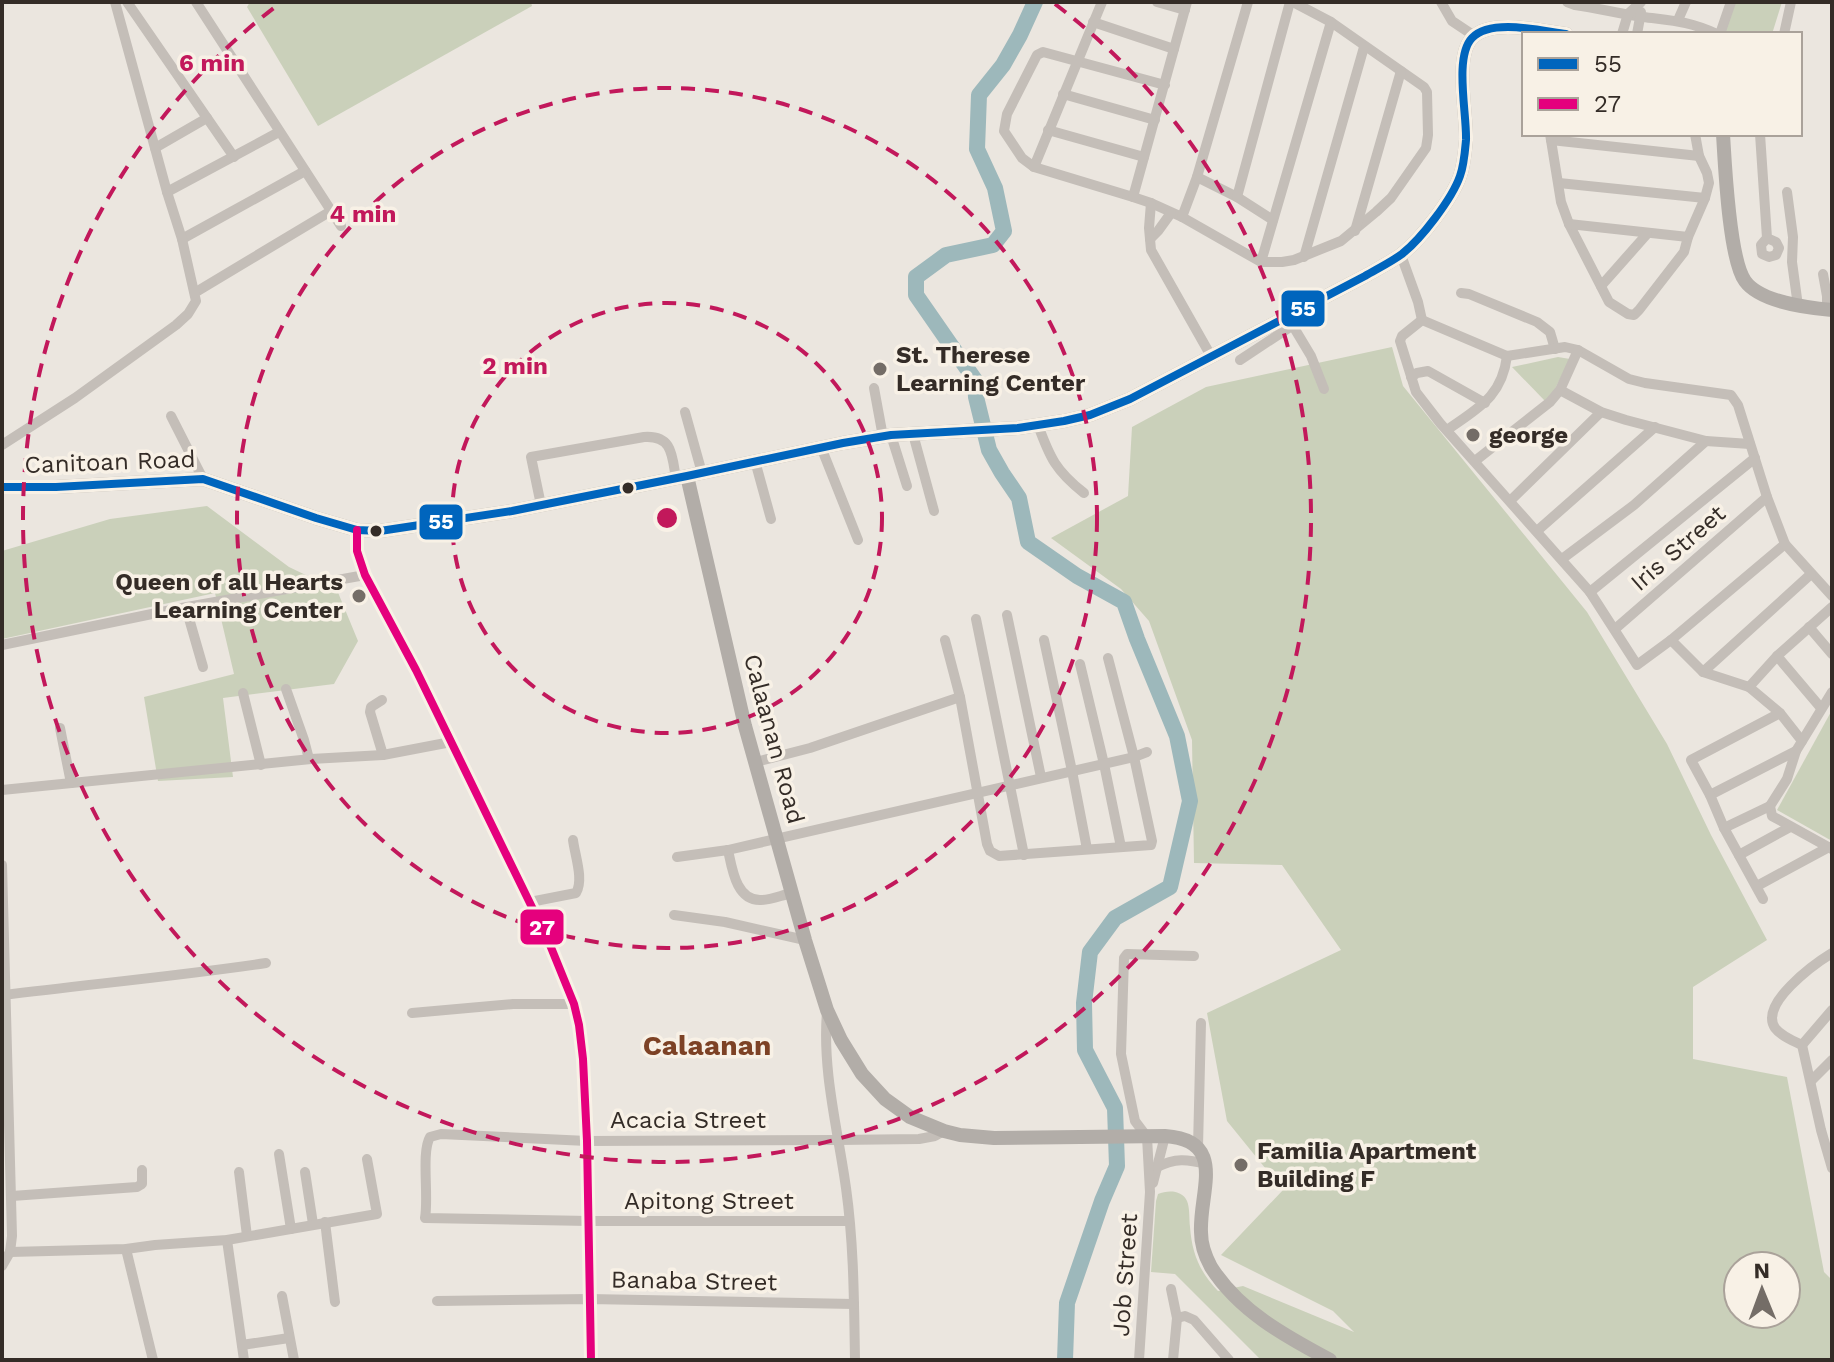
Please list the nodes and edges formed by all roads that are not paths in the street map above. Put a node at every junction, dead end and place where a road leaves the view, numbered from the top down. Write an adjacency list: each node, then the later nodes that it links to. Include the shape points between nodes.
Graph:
1 (115, 2): 42 (street)
2 (127, 2): 34 (street)
3 (196, 2): 37 (street)
4 (1102, 2): 19 (street)
5 (1157, 2): 15 (street)
6 (1248, 2): 48 (street)
7 (1291, 2): 20 (street); 53 (street)
8 (1441, 2): 27 (street, via 1452,21)
9 (1567, 2): 14 (street)
10 (1641, 2): 16 (street); 17 (street)
11 (1686, 2): 18 (street)
12 (1731, 2): 25 (street)
13 (1791, 2): 26 (street)
14 (1595, 5): 16 (street)
15 (1186, 6): 29 (street)
16 (1628, 14): 17 (street); 22 (street)
17 (1641, 17): 18 (street); 23 (street)
18 (1678, 20): 24 (street)
19 (1093, 22): 29 (street); 30 (street)
20 (1331, 22): 28 (street); 59 (street)
21 (1550, 32): 27 (main road, via 1503,26)
22 (1623, 32)
23 (1637, 32)
24 (1713, 32)
25 (1719, 32)
26 (1784, 32)
27 (1473, 35): 68 (main road, Canitoan Road, via 1462,71 1466,139 1460,177 1432,221)
28 (1364, 47): 31 (street); 69 (street)
29 (1174, 49): 32 (street)
30 (1077, 60): 32 (street); 33 (street); 46 (street, via 1039,53 1007,114 1004,131)
31 (1401, 71): 62 (street); 62 (street, via 1427,92 1426,148 1391,198)
32 (1165, 85): 35 (street)
33 (1063, 94): 35 (street); 36 (street)
34 (207, 118): 42 (street); 44 (street)
35 (1155, 120): 45 (street)
36 (1048, 130): 45 (street); 46 (street)
37 (279, 132): 44 (street); 47 (street)
38 (1695, 136): 43 (street)
39 (1723, 136): 75 (main road, via 1739,270 1755,291)
40 (1760, 136): 65 (street)
41 (1551, 137): 43 (street); 49 (street)
42 (155, 148): 50 (street)
43 (1699, 156): 54 (street, via 1709,183)
44 (234, 157): 50 (street)
45 (1144, 157): 52 (street)
46 (1034, 167): 52 (street)
47 (305, 171): 56 (street); 66 (street)
48 (1197, 177): 53 (street); 58 (street)
49 (1559, 183): 54 (street); 60 (street)
50 (167, 192): 66 (street)
51 (1787, 192): 75 (street)
52 (1133, 197): 55 (street)
53 (1237, 197): 59 (street)
54 (1705, 198): 64 (street)
55 (1151, 203): 57 (street); 67 (street)
56 (331, 211): 61 (street); 73 (street)
57 (1171, 213): 58 (street); 67 (street)
58 (1182, 217): 70 (street)
59 (1273, 220): 70 (street)
60 (1569, 224): 63 (street); 72 (street)
61 (341, 226)
62 (1354, 231): 69 (street)
63 (1647, 234): 64 (street); 72 (street)
64 (1688, 237): 72 (street, via 1684,252 1634,315 1609,302)
65 (1767, 238)
66 (182, 239): 73 (street)
67 (1150, 239): 81 (street, via 1155,260)
68 (1401, 255): 77 (street); 78 (main road, Canitoan Road)
69 (1304, 257): 70 (street)
70 (1261, 262)
71 (1823, 274): 76 (street)
72 (1601, 286)
73 (196, 292): 99 (street, via 194,306 176,325)
74 (1461, 293): 79 (street, via 1537,322 1550,332)
75 (1798, 306): 76 (main road)
76 (1829, 310)
77 (1422, 320): 82 (street); 84 (street, via 1400,341)
78 (1290, 321): 81 (main road, Canitoan Road); 83 (street); 86 (street)
79 (1555, 349): 80 (street); 82 (street)
80 (1578, 350): 87 (street); 98 (street, via 1629,379 1731,395)
81 (1211, 356): 92 (main road, Canitoan Road, via 1113,407)
82 (1507, 356): 88 (street, via 1497,390)
83 (1240, 360)
84 (1411, 377): 88 (street, via 1428,371); 94 (street, via 1416,392)
85 (874, 388): 96 (street)
86 (1324, 389)
87 (1560, 390): 90 (street); 103 (street)
88 (1485, 403): 94 (street)
89 (685, 412): 104 (street)
90 (1601, 412): 93 (street); 110 (street)
91 (171, 416): 105 (street)
92 (1038, 425): 95 (main road, Canitoan Road); 108 (street, via 1058,471)
93 (1655, 427): 97 (street); 115 (street)
94 (1447, 430): 103 (street)
95 (913, 434): 96 (main road, Canitoan Road); 112 (street)
96 (887, 436): 100 (main road, Canitoan Road); 106 (street)
97 (1706, 441): 98 (street); 118 (street)
98 (1750, 444): 101 (street)
99 (2, 445)
100 (821, 447): 102 (main road, Canitoan Road); 116 (street)
101 (1755, 458): 109 (street); 121 (street)
102 (755, 461): 104 (main road, Canitoan Road); 113 (street)
103 (1475, 461): 110 (street)
104 (688, 476): 111 (main road, Canitoan Road); 111 (street, via 658,437 531,457); 155 (main road, Calaanan Road)
105 (203, 479): 107 (main road, Canitoan Road); 114 (main road, Canitoan Road)
106 (907, 486)
107 (2, 487)
108 (1084, 493)
109 (1767, 497): 117 (street); 128 (street, Iris Street)
110 (1510, 501): 115 (street)
111 (541, 505): 114 (main road, Canitoan Road, via 394,530)
112 (934, 511)
113 (771, 519)
114 (357, 530): 120 (street)
115 (1537, 531): 118 (street)
116 (858, 540)
117 (1785, 544): 119 (street); 131 (street)
118 (1562, 559): 121 (street)
119 (1811, 574): 122 (street); 138 (street)
120 (365, 575): 124 (street); 149 (street)
121 (1590, 592): 128 (street)
122 (1832, 596)
123 (1832, 607): 127 (street)
124 (186, 608): 132 (street); 137 (street)
125 (1007, 615): 159 (street)
126 (976, 619): 161 (street)
127 (1809, 627): 133 (street); 134 (street)
128 (1615, 629): 131 (street, via 1637,665)
129 (945, 640): 143 (street)
130 (1044, 640): 158 (street)
131 (1671, 640): 138 (street)
132 (2, 645)
133 (1832, 654)
134 (1777, 656): 139 (street); 145 (street)
135 (1108, 658): 153 (street)
136 (1080, 664): 156 (street)
137 (203, 667)
138 (1703, 672): 139 (street)
139 (1749, 687): 146 (street)
140 (286, 689): 154 (street)
141 (1832, 692): 145 (street)
142 (243, 693): 157 (street)
143 (960, 697): 155 (street); 163 (street)
144 (382, 700): 152 (street, via 370,712)
145 (1821, 708): 148 (street)
146 (1780, 713): 148 (street); 164 (street, via 1691,760)
147 (60, 728): 160 (street)
148 (1802, 741): 150 (street)
149 (451, 742): 152 (street); 181 (street)
150 (1796, 751): 164 (street); 165 (street)
151 (1147, 752): 153 (street)
152 (383, 755): 154 (street)
153 (1134, 757): 156 (street); 170 (street, via 1152,841 1148,846)
154 (309, 759): 157 (street)
155 (756, 762): 168 (main road, Calaanan Road)
156 (1104, 764): 158 (street); 170 (street)
157 (261, 765): 160 (street)
158 (1072, 771): 159 (street); 172 (street)
159 (1041, 777): 161 (street)
160 (71, 783): 162 (street)
161 (1009, 785): 163 (street); 174 (street)
162 (2, 790)
163 (977, 793): 168 (street); 174 (street, via 990,851)
164 (1710, 795): 167 (street)
165 (1770, 806): 166 (street, via 1772,816); 167 (street)
166 (1790, 827): 171 (street); 175 (street)
167 (1724, 828): 175 (street)
168 (777, 839): 173 (street); 179 (main road, Calaanan Road)
169 (573, 840): 181 (street, via 576,893)
170 (1121, 847): 172 (street)
171 (1831, 848): 178 (street)
172 (1087, 849): 174 (street)
173 (728, 850): 176 (street); 179 (street, via 738,885 750,897)
174 (1024, 855)
175 (1739, 855): 178 (street)
176 (677, 857)
177 (2, 865): 183 (street)
178 (1757, 886): 180 (street)
179 (792, 893): 184 (main road, Calaanan Road)
180 (1763, 899)
181 (530, 902): 189 (street)
182 (674, 915): 184 (street)
183 (2, 932): 188 (street)
184 (805, 940): 190 (main road, Calaanan Road)
185 (1832, 953): 194 (street, via 1803,972 1772,1013 1778,1033)
186 (1194, 956): 200 (street, via 1124,958 1121,1054)
187 (266, 963): 188 (street)
188 (4, 995): 214 (street)
189 (574, 1004): 192 (street); 203 (street)
190 (827, 1010): 199 (main road, Calaanan Road, via 851,1059 873,1088 910,1117); 202 (street)
191 (1832, 1010): 194 (street)
192 (412, 1013)
193 (1201, 1023): 204 (street)
194 (1802, 1045): 196 (street)
195 (1832, 1060): 196 (street)
196 (1811, 1081): 198 (street)
197 (1832, 1119): 198 (street)
198 (1821, 1130): 209 (street)
199 (944, 1131): 200 (main road, Calaanan Road, via 994,1138); 202 (street, Acacia Street, via 919,1139)
200 (1140, 1136): 201 (main road, Calaanan Road); 213 (street, Job Street)
201 (1165, 1136): 204 (main road); 208 (street, Job Street)
202 (838, 1140): 203 (street, Acacia Street); 217 (street)
203 (587, 1141): 215 (street, Acacia Street, via 430,1137); 216 (street)
204 (1198, 1147): 207 (main road)
205 (279, 1154): 220 (street)
206 (367, 1159): 218 (street, via 377,1214)
207 (1206, 1164): 208 (street, via 1176,1159); 243 (main road, via 1200,1230 1211,1266 1261,1320)
208 (1157, 1167): 213 (street, Job Street)
209 (1832, 1168)
210 (142, 1170): 214 (street, via 137,1187)
211 (239, 1172): 221 (street)
212 (305, 1172): 219 (street)
213 (1150, 1192): 241 (street, Job Street)
214 (12, 1196): 224 (street)
215 (425, 1218): 216 (street, Apitong Street)
216 (589, 1221): 217 (street, Apitong Street); 228 (street)
217 (849, 1221): 231 (street)
218 (325, 1222): 219 (street); 230 (street)
219 (313, 1224): 220 (street)
220 (291, 1229): 221 (street)
221 (247, 1236): 222 (street)
222 (227, 1240): 223 (street); 234 (street)
223 (126, 1249): 224 (street); 236 (street)
224 (10, 1252): 225 (street)
225 (2, 1266)
226 (1171, 1289): 232 (street)
227 (282, 1296): 233 (street)
228 (589, 1299): 229 (street, Banaba Street); 231 (street, Banaba Street); 239 (street)
229 (437, 1301)
230 (335, 1302)
231 (854, 1304): 240 (street)
232 (1177, 1318): 235 (street, via 1194,1320); 242 (street)
233 (289, 1338): 234 (street); 238 (street)
234 (242, 1345): 237 (street)
235 (1224, 1358)
236 (153, 1360)
237 (244, 1360)
238 (294, 1360)
239 (591, 1360)
240 (855, 1360)
241 (1139, 1360)
242 (1173, 1360)
243 (1330, 1360)

